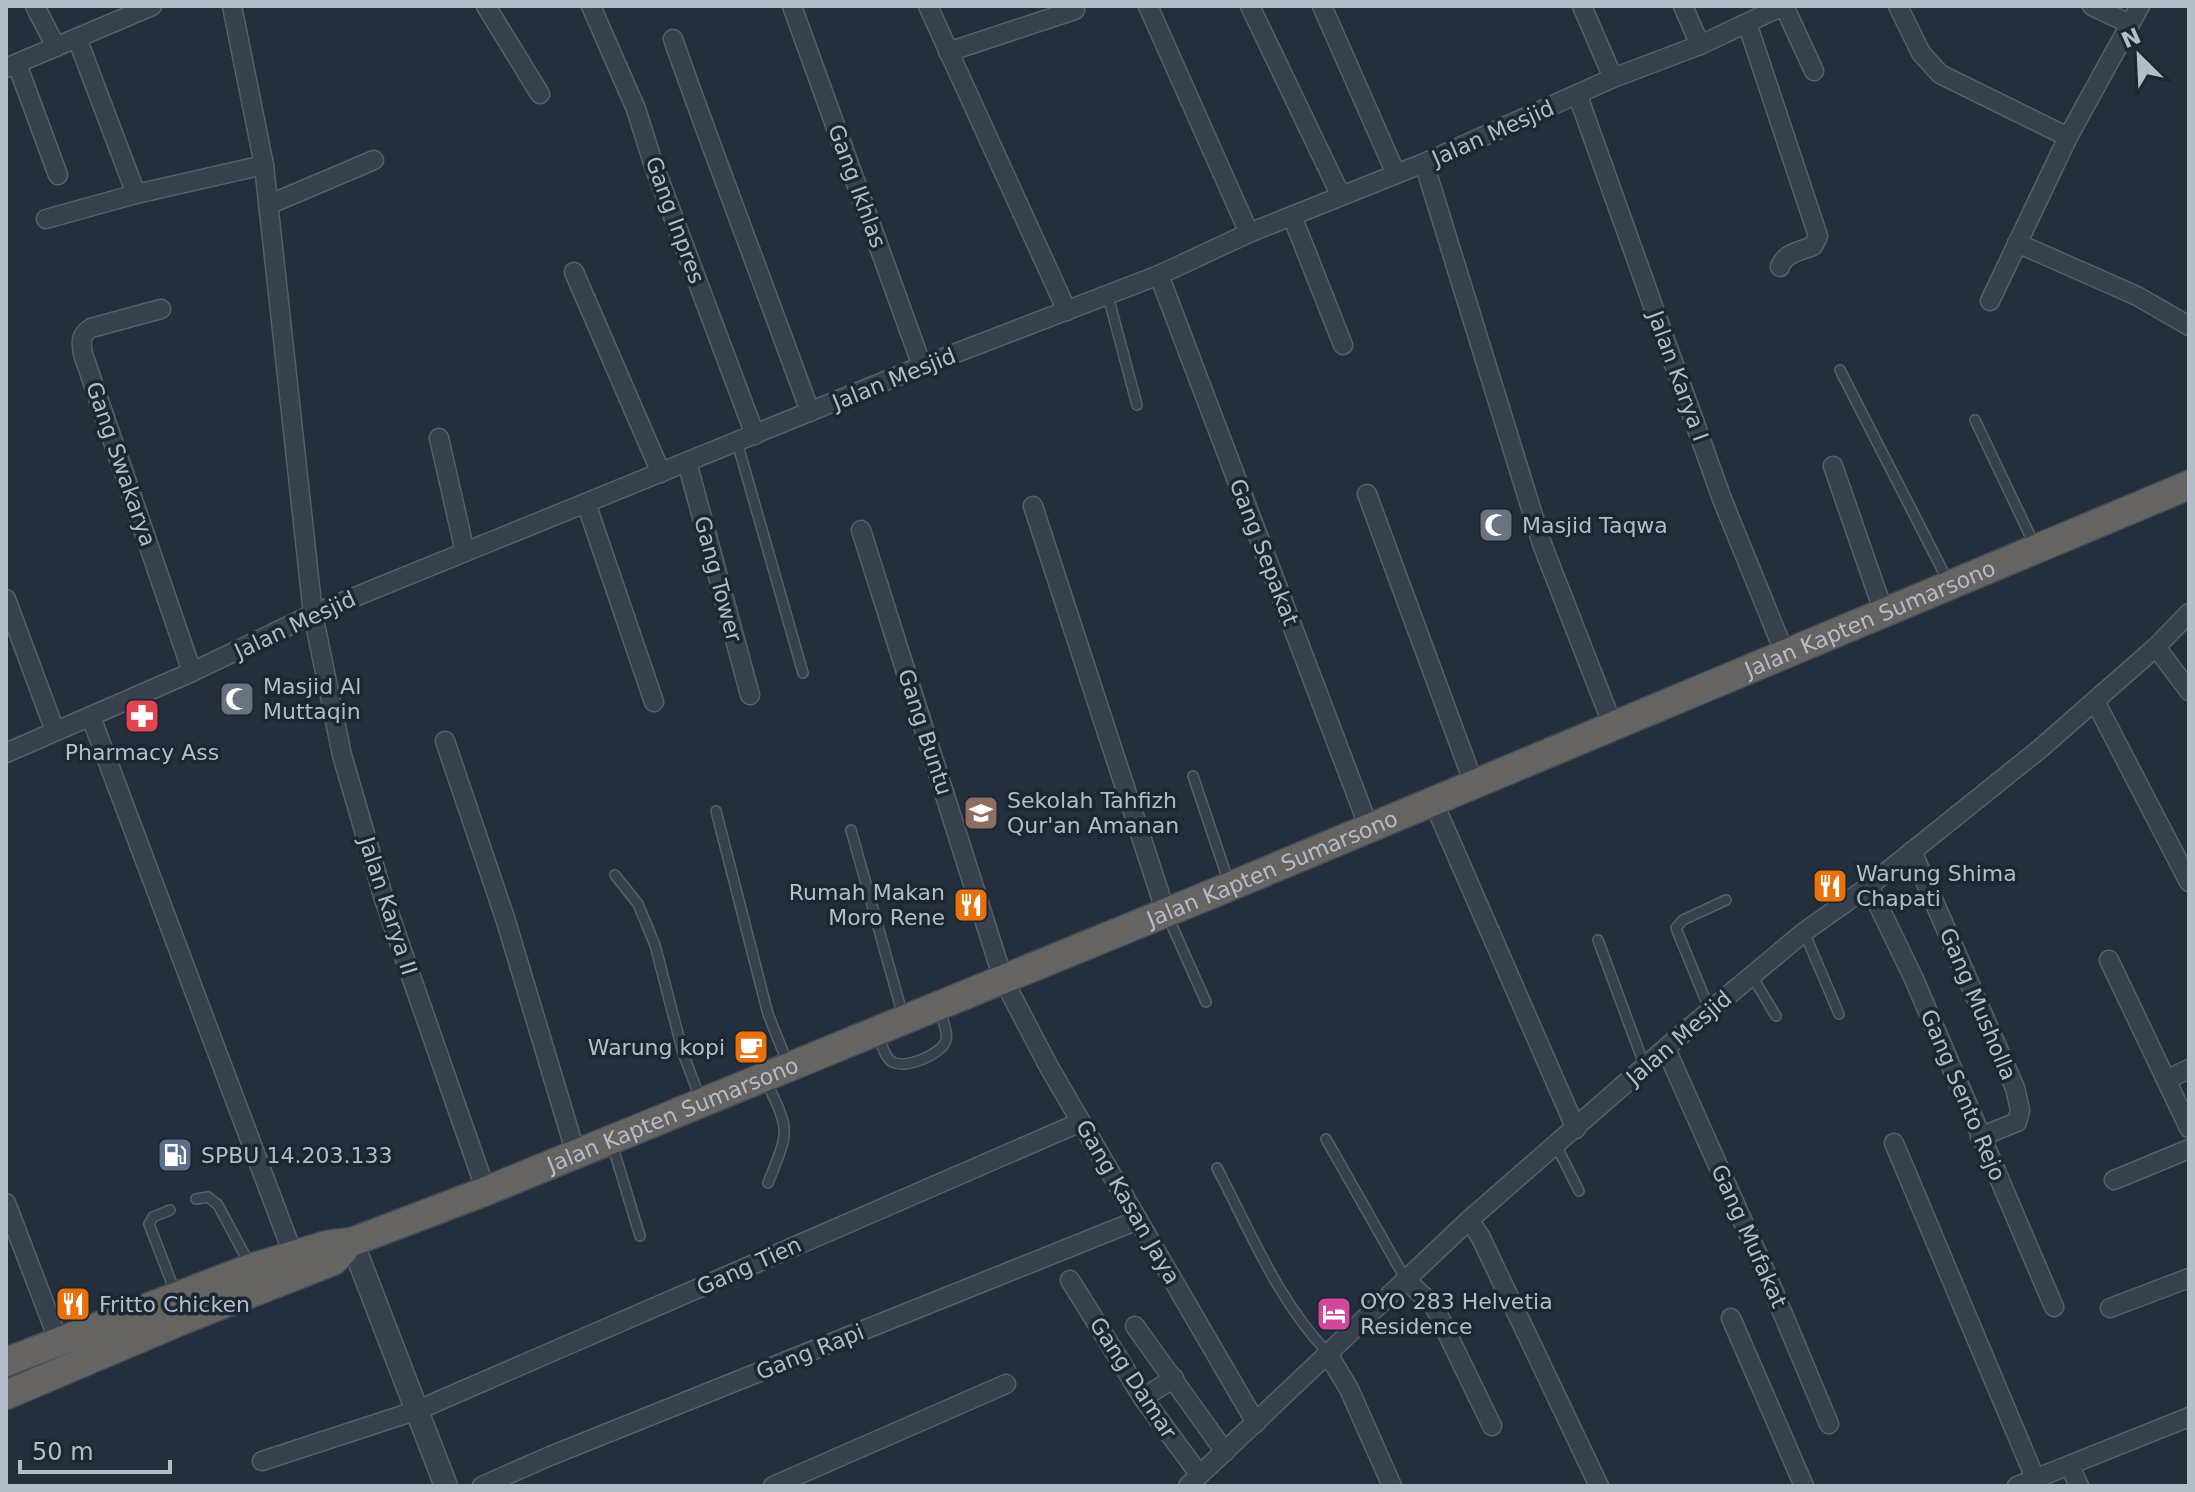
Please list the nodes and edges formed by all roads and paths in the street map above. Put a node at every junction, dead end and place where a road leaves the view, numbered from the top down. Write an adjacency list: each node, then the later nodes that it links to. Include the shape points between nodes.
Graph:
1 (35, 6): 23 (street)
2 (152, 6): 20 (street)
3 (232, 6): 33 (street, Jalan Karya II)
4 (486, 6): 28 (street)
5 (591, 6): 58 (street, Gang Inpres, via 636,109)
6 (792, 6): 52 (street, Gang Ikhlas)
7 (928, 6): 24 (street)
8 (1148, 6): 41 (street)
9 (1250, 6): 37 (street)
10 (1322, 6): 34 (street)
11 (1582, 6): 27 (street)
12 (1683, 6): 22 (street)
13 (1783, 6): 18 (street, Jalan Mesjid); 26 (street)
14 (1898, 6): 30 (street, via 1921,53 1940,74)
15 (2092, 6): 19 (street)
16 (2140, 6): 19 (street)
17 (1075, 10): 24 (street)
18 (1747, 23): 22 (street, Jalan Mesjid); 43 (street, via 1818,236 1813,246 1787,255)
19 (2130, 24): 30 (street)
20 (77, 38): 23 (street); 36 (street)
21 (673, 39): 55 (street)
22 (1700, 45): 27 (street, Jalan Mesjid)
23 (56, 47): 25 (street)
24 (948, 52): 49 (street)
25 (12, 66): 35 (street)
26 (1814, 71)
27 (1613, 78): 29 (street, Jalan Mesjid)
28 (540, 94)
29 (1578, 96): 32 (street, Jalan Mesjid); 75 (street, Jalan Karya I, via 1722,499)
30 (2068, 137): 42 (street)
31 (374, 160): 38 (street)
32 (1424, 163): 34 (street, Jalan Mesjid); 83 (street, via 1542,544)
33 (264, 165): 36 (street); 38 (street, Jalan Karya II)
34 (1396, 174): 37 (street, Jalan Mesjid)
35 (58, 175)
36 (136, 194): 40 (street)
37 (1341, 196): 39 (street, Jalan Mesjid)
38 (268, 205): 73 (street, Jalan Karya II)
39 (1292, 216): 41 (street, Jalan Mesjid); 51 (street)
40 (46, 219)
41 (1249, 233): 45 (street, Jalan Mesjid)
42 (2017, 243): 47 (street); 50 (street, via 2137,296)
43 (1780, 267)
44 (574, 272): 61 (street)
45 (1159, 275): 46 (street, Jalan Mesjid); 91 (street, Gang Sepakat)
46 (1108, 296): 49 (street, Jalan Mesjid); 54 (lane)
47 (1990, 301)
48 (161, 309): 76 (street, Gang Swakarya, via 91,328 81,340)
49 (1067, 311): 52 (street, Jalan Mesjid)
50 (2189, 326)
51 (1343, 345)
52 (922, 366): 55 (street, Jalan Mesjid)
53 (1840, 370): 69 (lane)
54 (1137, 405)
55 (810, 412): 58 (street, Jalan Mesjid)
56 (1975, 420): 67 (lane)
57 (439, 438): 68 (street)
58 (746, 439): 59 (street, Jalan Mesjid); 77 (lane)
59 (687, 462): 61 (street, Jalan Mesjid); 79 (street, Gang Tower)
60 (1833, 466): 71 (street)
61 (661, 473): 64 (street, Jalan Mesjid)
62 (2189, 485): 67 (highway, Jalan Kapten Sumarsono)
63 (1367, 494): 88 (street)
64 (586, 503): 68 (street, Jalan Mesjid); 81 (street)
65 (1033, 506): 99 (street)
66 (861, 530): 104 (street, Gang Buntu)
67 (2037, 549): 69 (highway, Jalan Kapten Sumarsono)
68 (465, 552): 73 (street, Jalan Mesjid)
69 (1950, 585): 71 (highway, Jalan Kapten Sumarsono)
70 (6, 599): 84 (street)
71 (1884, 613): 75 (highway, Jalan Kapten Sumarsono)
72 (2189, 613): 74 (street, Jalan Mesjid)
73 (313, 614): 76 (street, Jalan Mesjid); 131 (street, Jalan Karya II, via 342,755 384,899)
74 (2156, 647): 78 (street); 80 (street, Jalan Mesjid)
75 (1785, 654): 83 (highway, Jalan Kapten Sumarsono)
76 (192, 672): 82 (street, Jalan Mesjid)
77 (803, 673)
78 (2189, 691)
79 (750, 695)
80 (2095, 701): 93 (street, Jalan Mesjid); 95 (street)
81 (654, 702)
82 (91, 717): 84 (street, Jalan Mesjid); 140 (street)
83 (1613, 726): 88 (highway, Jalan Kapten Sumarsono)
84 (55, 731): 86 (street, Jalan Mesjid)
85 (445, 741): 127 (street)
86 (6, 753)
87 (1193, 776): 96 (lane)
88 (1474, 784): 89 (highway, Jalan Kapten Sumarsono)
89 (1433, 801): 91 (highway, Jalan Kapten Sumarsono); 120 (street)
90 (716, 811): 115 (lane, via 768,1014)
91 (1369, 828): 96 (highway, Jalan Kapten Sumarsono)
92 (851, 830): 110 (lane)
93 (1912, 851): 97 (street, Jalan Mesjid); 121 (street, Gang Musholla, via 2015,1088 2017,1122)
94 (615, 875): 117 (lane, via 638,904 655,945)
95 (2189, 882)
96 (1231, 886): 99 (highway, Jalan Kapten Sumarsono)
97 (1869, 886): 100 (street, Jalan Mesjid); 121 (street, Gang Sento Rejo)
98 (1726, 900): 107 (lane, via 1676,928)
99 (1166, 913): 104 (highway, Jalan Kapten Sumarsono); 105 (lane)
100 (1804, 932): 103 (street, Jalan Mesjid); 108 (lane)
101 (1598, 940): 113 (lane)
102 (2109, 960): 116 (street)
103 (1752, 976): 107 (street, Jalan Mesjid); 109 (lane)
104 (1003, 979): 106 (highway, Jalan Kapten Sumarsono); 118 (street, Gang Kasan Jaya)
105 (1206, 1002)
106 (939, 1006): 110 (highway, Jalan Kapten Sumarsono); 111 (lane, via 947,1037 943,1047 919,1061 894,1064)
107 (1710, 1011): 112 (street, Jalan Mesjid)
108 (1839, 1014)
109 (1776, 1016)
110 (904, 1020): 111 (highway, Jalan Kapten Sumarsono)
111 (876, 1031): 115 (highway, Jalan Kapten Sumarsono)
112 (1666, 1049): 113 (street, Jalan Mesjid); 160 (street, Gang Mufakat)
113 (1645, 1067): 120 (street, Jalan Mesjid)
114 (2189, 1069): 116 (street)
115 (776, 1072): 117 (highway, Jalan Kapten Sumarsono); 130 (lane, via 785,1139)
116 (2168, 1079): 119 (street)
117 (702, 1103): 123 (highway, Jalan Kapten Sumarsono)
118 (1081, 1122): 136 (street, Gang Kasan Jaya); 157 (street, Gang Tien)
119 (2189, 1128)
120 (1576, 1129): 125 (street, Jalan Mesjid)
121 (1980, 1137): 146 (street, Gang Sento Rejo)
122 (1326, 1139): 144 (lane)
123 (611, 1140): 127 (highway, Jalan Kapten Sumarsono); 138 (lane)
124 (1894, 1143): 165 (street)
125 (1556, 1145): 132 (lane); 137 (street, Jalan Mesjid)
126 (2189, 1149): 129 (street)
127 (576, 1154): 131 (highway, Jalan Kapten Sumarsono)
128 (1217, 1168): 151 (lane, via 1280,1290)
129 (2114, 1180)
130 (768, 1183)
131 (486, 1191): 139 (highway, Jalan Kapten Sumarsono)
132 (1579, 1191)
133 (196, 1199): 141 (lane, via 208,1197 218,1205)
134 (6, 1203): 150 (street)
135 (170, 1210): 145 (lane, via 149,1224)
136 (1138, 1220): 159 (street, Gang Kasan Jaya); 168 (street, Gang Rapi)
137 (1469, 1220): 144 (street, Jalan Mesjid); 171 (street)
138 (640, 1236)
139 (352, 1242): 140 (highway, Jalan Kapten Sumarsono); 155 (highway, Jalan Kapten Sumarsono, via 333,1261); 157 (street)
140 (293, 1254): 141 (highway, Jalan Kapten Sumarsono)
141 (251, 1268): 145 (highway, Jalan Kapten Sumarsono)
142 (2189, 1278): 147 (street)
143 (1070, 1280): 156 (street, Gang Damar)
144 (1406, 1280): 151 (street, Jalan Mesjid); 161 (street, via 1434,1306)
145 (177, 1297): 150 (highway, Jalan Kapten Sumarsono)
146 (2054, 1307)
147 (2110, 1308)
148 (1731, 1318): 172 (street)
149 (1135, 1326): 153 (street)
150 (59, 1342): 152 (highway, Jalan Kapten Sumarsono)
151 (1328, 1354): 159 (street, Jalan Mesjid); 170 (street)
152 (6, 1362)
153 (1174, 1378): 156 (street); 162 (street)
154 (1006, 1384): 169 (street)
155 (6, 1395)
156 (1143, 1398): 166 (street, Gang Damar)
157 (418, 1410): 163 (street, Gang Tien); 167 (street)
158 (2189, 1417): 164 (street)
159 (1256, 1423): 162 (street, Jalan Mesjid)
160 (1829, 1424)
161 (1492, 1426)
162 (1225, 1452): 166 (street, Jalan Mesjid)
163 (262, 1461)
164 (2070, 1466): 165 (street); 174 (street)
165 (2035, 1478): 173 (street)
166 (1194, 1482)
167 (446, 1486)
168 (482, 1486)
169 (773, 1486)
170 (1392, 1486)
171 (1599, 1486)
172 (1804, 1486)
173 (2017, 1486)
174 (2079, 1486)

